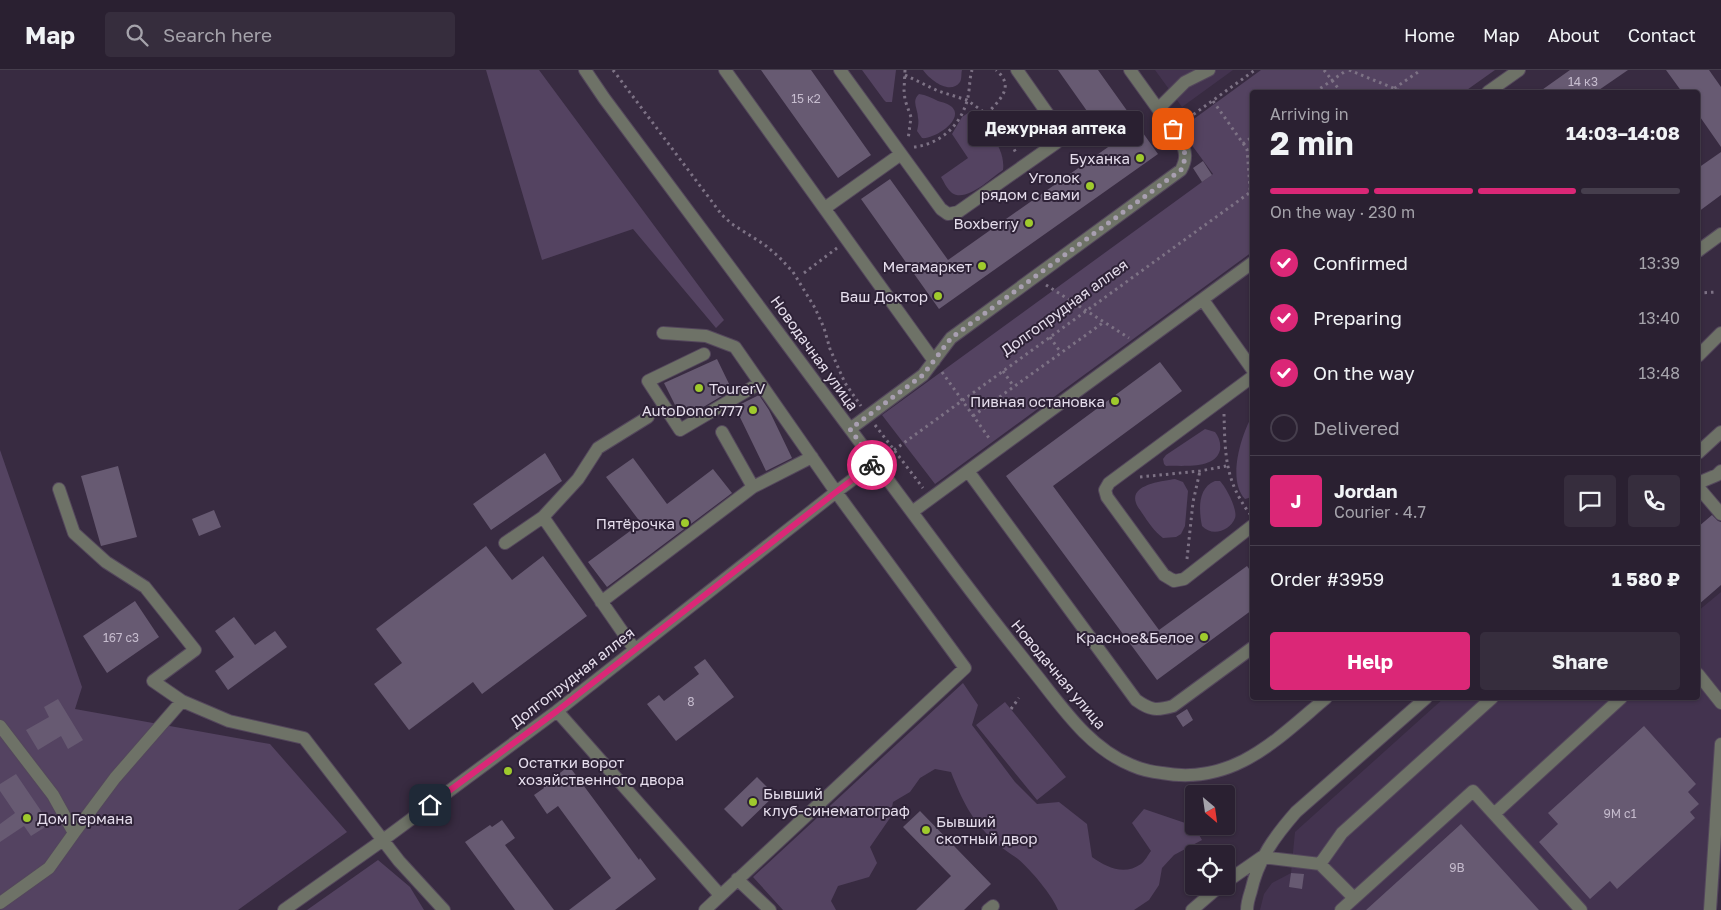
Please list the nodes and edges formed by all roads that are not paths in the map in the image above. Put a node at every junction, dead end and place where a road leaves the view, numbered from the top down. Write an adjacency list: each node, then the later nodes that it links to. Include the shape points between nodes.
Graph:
1 (585, 70): 25 (street, Новодачная улица)
2 (724, 70): 11 (street)
3 (840, 70): 10 (street)
4 (1017, 70): 10 (street, via 1057,127 1060,136 1056,143 958,212 948,214 940,209)
5 (1130, 70): 9 (street)
6 (1209, 70): 9 (street, via 1185,82)
7 (1519, 70): 8 (street)
8 (1494, 90)
9 (1158, 109): 20 (street, via 1185,151 1186,161 1181,170 951,338)
10 (905, 151): 11 (street)
11 (825, 208): 20 (street)
12 (1721, 234): 13 (street)
13 (1700, 250)
14 (1250, 265): 15 (street)
15 (1203, 300): 21 (street); 31 (street)
16 (1721, 333): 19 (street)
17 (663, 334): 23 (street, via 706,336 734,347)
18 (704, 354): 23 (street, via 648,381 680,430)
19 (1700, 354)
20 (934, 361): 25 (street, via 923,375)
21 (1250, 366)
22 (1250, 378): 41 (street, via 1123,472 1105,490 1107,498 1164,576 1174,581 1184,579)
23 (760, 383): 29 (street)
24 (648, 417): 40 (street, via 598,448 578,479)
25 (850, 429): 30 (street, Новодачная улица)
26 (722, 432): 34 (street)
27 (1721, 432): 28 (street)
28 (1700, 451)
29 (812, 458): 34 (street); 37 (street)
30 (875, 463): 37 (street, Долгопрудная аллея); 38 (street, Новодачная улица)
31 (968, 471): 38 (street); 44 (street, via 1136,700 1147,708 1160,710 1173,706)
32 (1721, 471): 33 (street)
33 (1700, 482)
34 (752, 487): 43 (street)
35 (59, 489): 51 (street, via 74,533 106,562 145,587 195,650 153,681)
36 (1700, 489): 39 (street)
37 (836, 492): 45 (street, Долгопрудная аллея); 62 (street, via 965,668)
38 (912, 512): 47 (street, Новодачная улица, via 1006,638 1087,736 1106,752 1131,766 1180,777 1227,769 1272,743)
39 (1721, 514)
40 (544, 517): 42 (street); 43 (street)
41 (1250, 528)
42 (505, 543)
43 (601, 602): 45 (street)
44 (1250, 649)
45 (635, 650): 53 (street, Долгопрудная аллея)
46 (1700, 677): 52 (street)
47 (1324, 700)
48 (1424, 700): 59 (street, via 1296,812)
49 (1490, 700): 60 (street, via 1342,833)
50 (1619, 700): 56 (street)
51 (182, 701): 57 (street, via 115,778); 58 (street, via 229,720 304,738)
52 (1721, 703)
53 (557, 711): 58 (street, Долгопрудная аллея); 63 (street)
54 (0, 726): 57 (street, via 53,795)
55 (1721, 744): 75 (street)
56 (1494, 814): 65 (street, via 1473,791); 74 (street)
57 (74, 833): 66 (street, via 49,868)
58 (383, 840): 67 (street, Долгопрудная аллея); 68 (street)
59 (1262, 857): 60 (street); 61 (street); 72 (street)
60 (1320, 864): 65 (street)
61 (1235, 876)
62 (737, 879): 63 (street); 70 (street)
63 (720, 895): 69 (street)
64 (1210, 895): 71 (street)
65 (1354, 898): 73 (street)
66 (0, 903)
67 (284, 910)
68 (444, 910)
69 (705, 910)
70 (770, 910)
71 (1192, 910)
72 (1247, 910)
73 (1341, 910)
74 (1581, 910)
75 (1710, 910)

